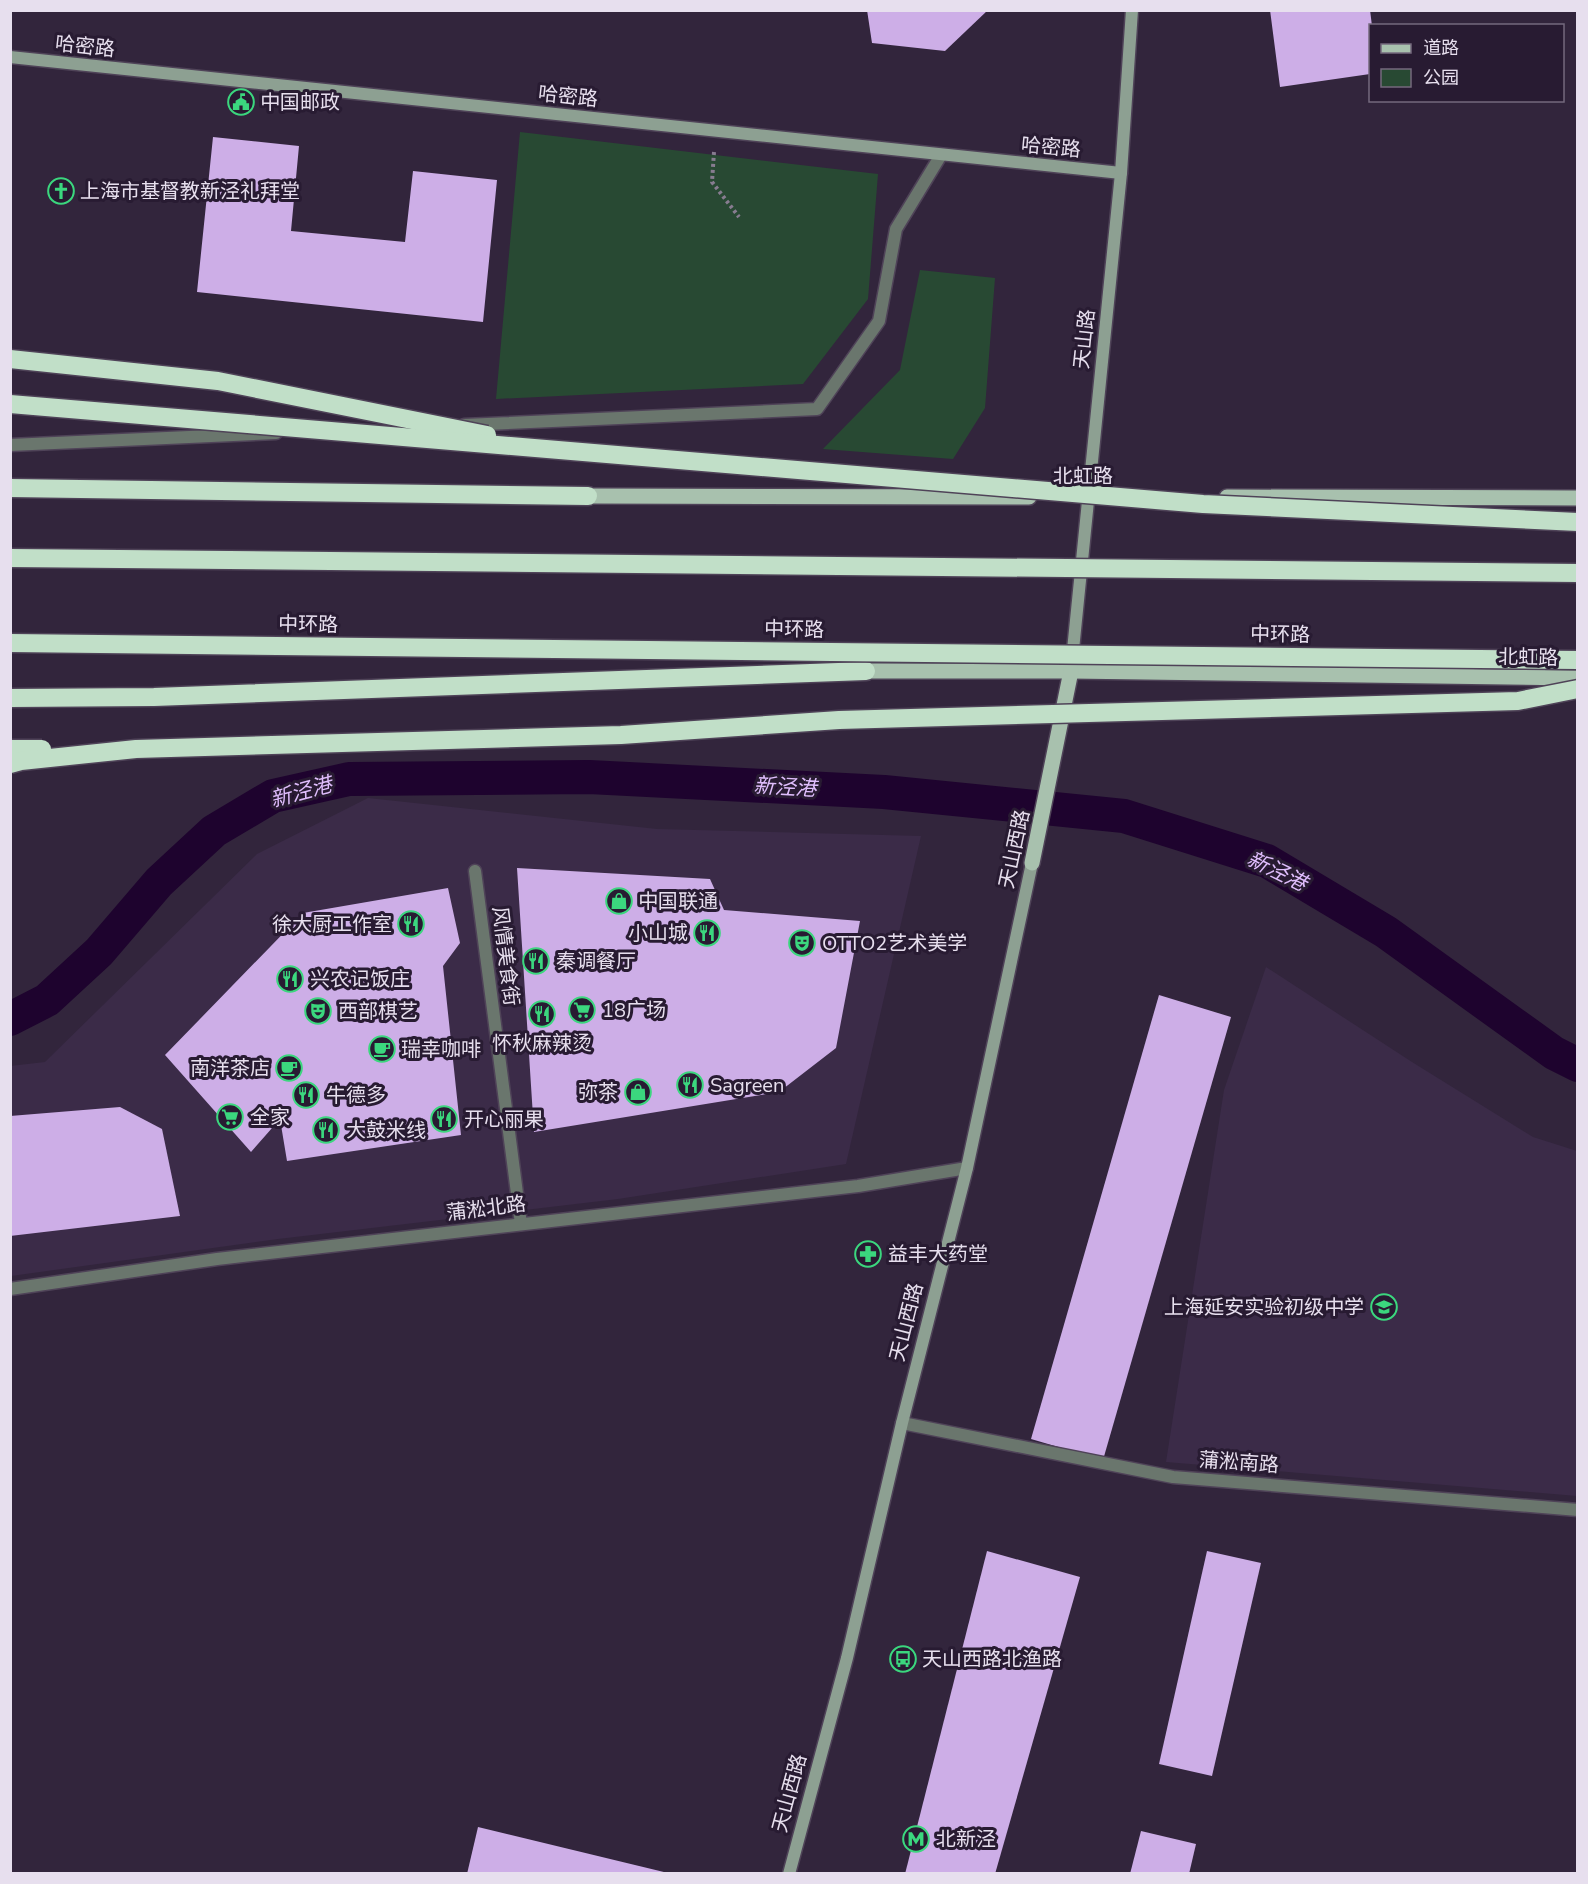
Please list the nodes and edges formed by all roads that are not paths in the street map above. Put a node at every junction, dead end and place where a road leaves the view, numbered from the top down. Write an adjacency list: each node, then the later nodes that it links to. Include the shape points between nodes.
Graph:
1 (1132, 10): 4 (main road, 天山路)
2 (10, 57): 3 (main road, 哈密路)
3 (941, 155): 4 (main road, 哈密路); 7 (street, bridge, via 896,229 879,321 817,409)
4 (1121, 173): 11 (main road, 天山路)
5 (10, 359): 8 (highway, bridge, via 218,381)
6 (10, 404): 8 (highway, bridge)
7 (10, 445)
8 (562, 450): 13 (highway, bridge, via 1203,504)
9 (10, 488): 10 (highway)
10 (588, 496): 11 (main road, 北虹路)
11 (1087, 497): 12 (main road, 北虹路); 19 (main road, 天山路)
12 (1578, 498)
13 (1578, 522)
14 (10, 558): 15 (highway, bridge)
15 (1578, 573)
16 (10, 643): 17 (highway, 中环路, bridge)
17 (1578, 660)
18 (866, 671): 19 (main road, 北虹路); 22 (highway)
19 (1071, 671): 20 (main road, 北虹路); 26 (main road, 天山西路)
20 (1578, 678)
21 (1578, 689): 24 (highway, bridge, via 1518,701 839,720 621,735)
22 (10, 698)
23 (10, 749): 24 (highway, bridge)
24 (136, 749): 25 (highway, bridge)
25 (10, 764)
26 (1032, 862): 28 (main road, 天山西路)
27 (475, 871): 29 (street, 风情美食街)
28 (967, 1168): 29 (street, 蒲淞北路, via 858,1186); 31 (main road, 天山西路)
29 (520, 1224): 30 (street, 蒲淞北路, via 217,1259)
30 (10, 1289)
31 (902, 1423): 32 (street, 蒲淞南路, via 1173,1477); 33 (main road, 天山西路, via 847,1658)
32 (1578, 1510)
33 (789, 1874)

